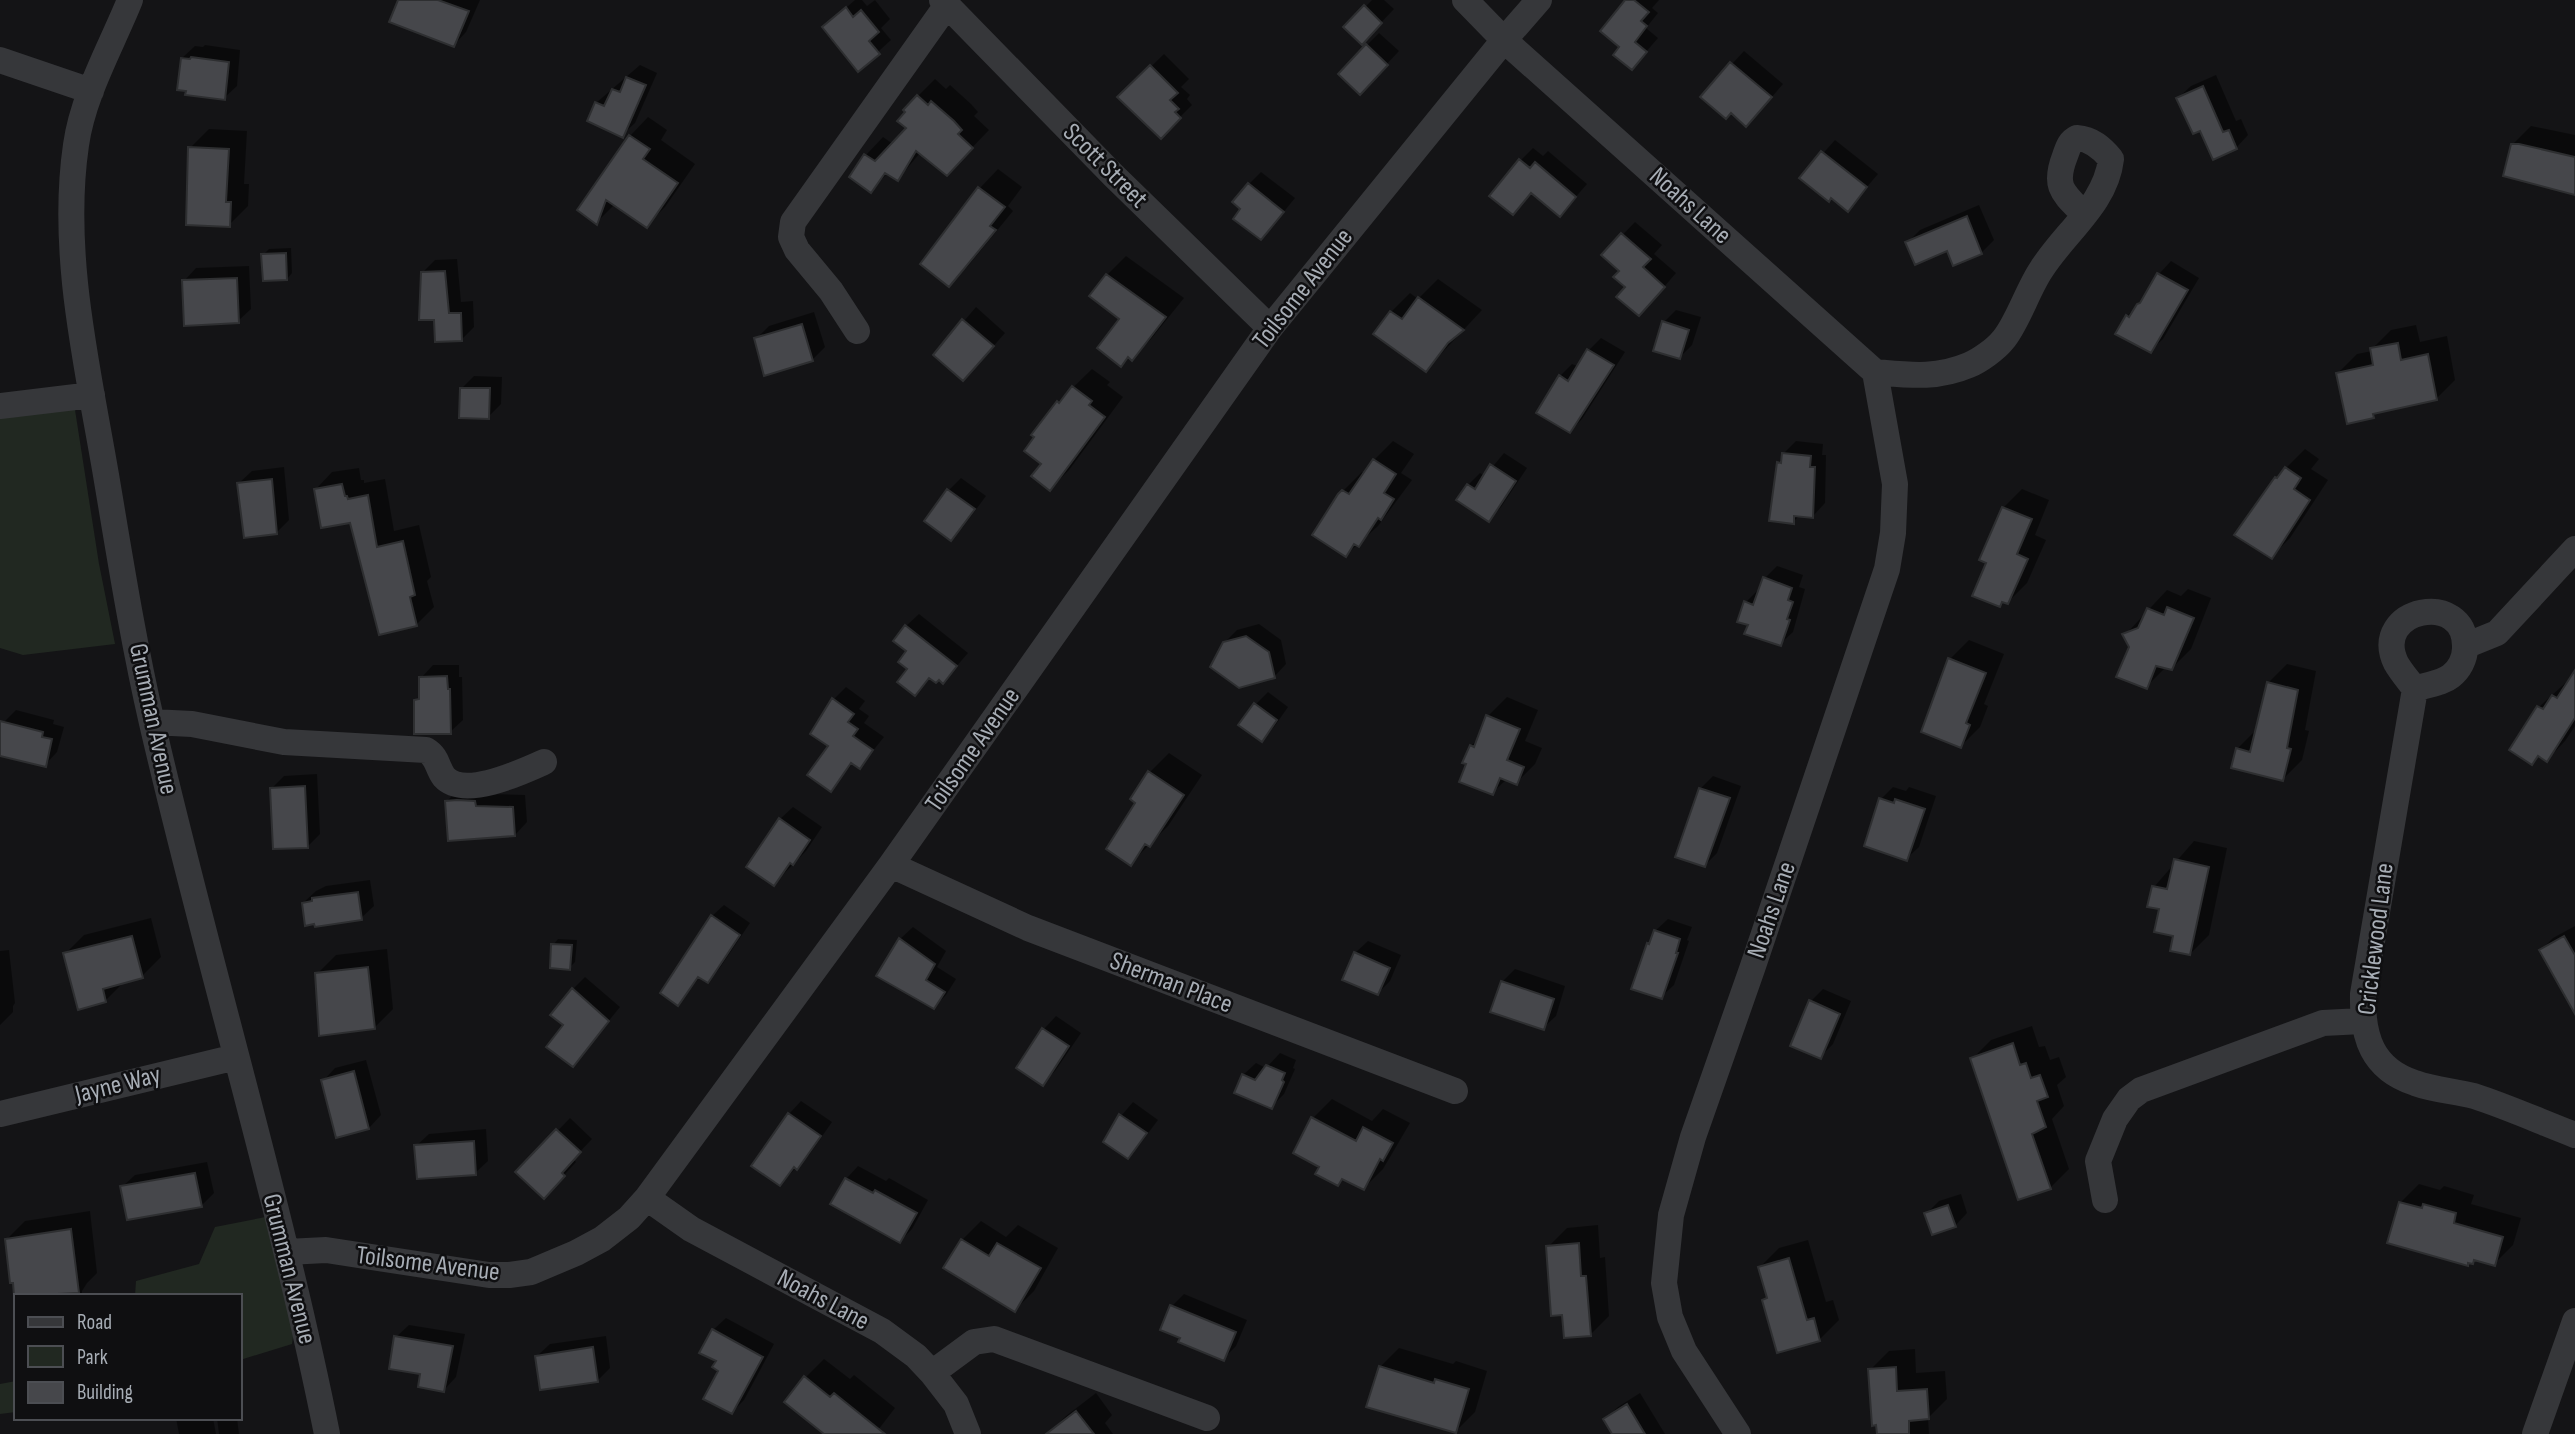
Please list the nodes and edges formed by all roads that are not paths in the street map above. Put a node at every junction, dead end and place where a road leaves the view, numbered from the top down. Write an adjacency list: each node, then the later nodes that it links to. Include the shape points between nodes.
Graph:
1 (130, 0): 7 (street, Grumman Avenue)
2 (1465, 0): 5 (street, Noahs Lane)
3 (1539, 0): 5 (street, Toilsome Avenue)
4 (945, 3): 9 (street, Scott Street); 10 (street, via 793,222 791,237 797,250)
5 (1504, 40): 9 (street, Toilsome Avenue); 11 (street, Noahs Lane)
6 (0, 60): 7 (street)
7 (92, 91): 12 (street, Grumman Avenue, via 76,141 71,211 75,285)
8 (2084, 214): 11 (street, via 2041,269 2003,340 1971,364 1930,376)
9 (1270, 328): 19 (street, Toilsome Avenue)
10 (857, 331)
11 (1875, 372): 33 (street, Noahs Lane, via 1895,484 1886,569 1693,1137 1671,1215 1664,1283 1670,1317 1684,1352)
12 (92, 394): 13 (street); 17 (street, Grumman Avenue)
13 (0, 406)
14 (2575, 548): 15 (street, via 2497,633)
15 (2465, 646): 16 (street, via 2464,658 2450,677); 16 (street, via 2458,625 2439,612 2417,612 2406,618 2393,638 2393,651)
16 (2415, 690): 20 (street, Cricklewood Lane)
17 (152, 722): 18 (street, via 192,724 284,742 426,750 438,762 442,775 458,785 493,781); 21 (street, Grumman Avenue)
18 (544, 762)
19 (891, 865): 22 (street, Sherman Place, via 1028,928); 25 (street, Toilsome Avenue)
20 (2362, 1021): 24 (street, Cricklewood Lane, via 2375,1056 2390,1072 2416,1084 2473,1096); 26 (street, via 2323,1023 2141,1090 2115,1119 2098,1161)
21 (236, 1057): 23 (street, Jayne Way); 27 (street, Grumman Avenue)
22 (1455, 1091)
23 (0, 1114)
24 (2575, 1135)
25 (647, 1198): 27 (street, Toilsome Avenue, via 601,1239 554,1264 520,1274 489,1275 326,1251); 29 (street, Noahs Lane, via 691,1229 882,1331)
26 (2105, 1200)
27 (287, 1252): 31 (street, Grumman Avenue)
28 (2575, 1321): 34 (street)
29 (932, 1373): 30 (street, via 974,1342 994,1339); 32 (street, Noahs Lane, via 956,1404)
30 (1207, 1418)
31 (327, 1434)
32 (968, 1434)
33 (1738, 1434)
34 (2535, 1434)

